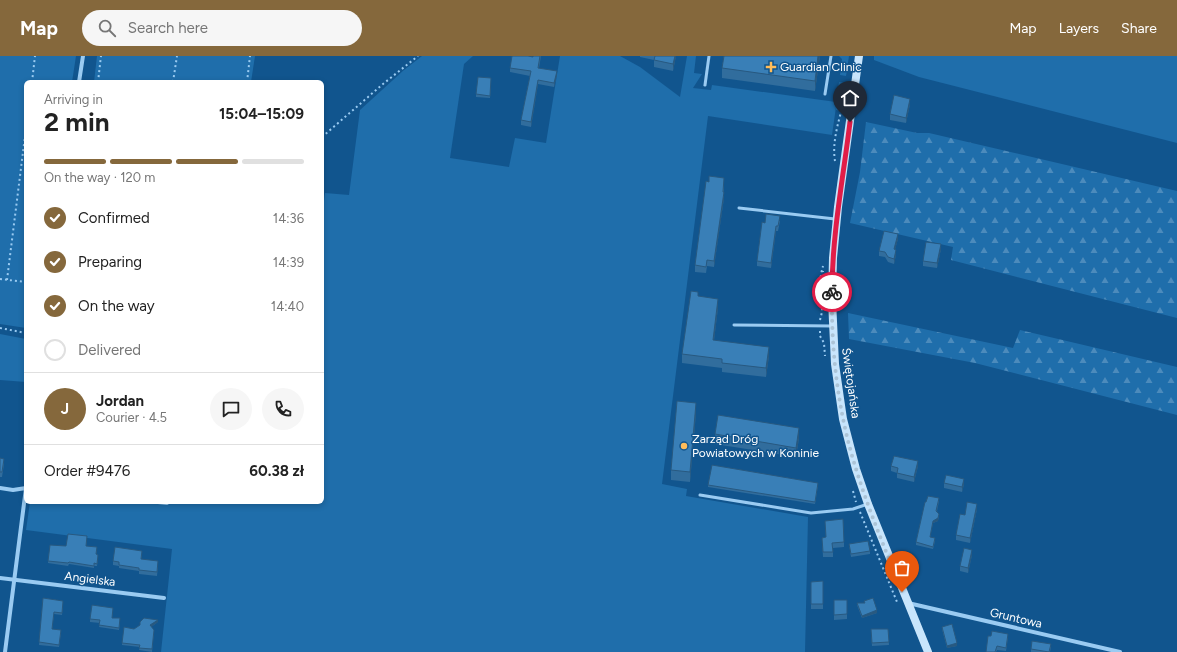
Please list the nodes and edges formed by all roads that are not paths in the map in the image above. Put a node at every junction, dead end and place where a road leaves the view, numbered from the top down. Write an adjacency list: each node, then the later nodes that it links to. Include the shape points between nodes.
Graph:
1 (83, 56): 5 (street)
2 (709, 56): 6 (lane)
3 (830, 56): 7 (lane)
4 (859, 56): 9 (street, Świętojańska)
5 (79, 80)
6 (705, 85)
7 (825, 94)
8 (739, 208): 9 (lane)
9 (837, 219): 11 (street, Świętojańska, via 832,280)
10 (734, 325): 11 (lane)
11 (832, 326): 16 (street, Świętojańska, via 843,419)
12 (0, 488): 13 (street)
13 (24, 488)
14 (700, 495): 16 (lane, via 811,513)
15 (24, 503): 18 (street)
16 (862, 506): 20 (street, Świętojańska)
17 (0, 578): 18 (street, Angielska)
18 (14, 580): 19 (street, Angielska); 21 (street)
19 (164, 598)
20 (902, 605): 22 (street, Świętojańska); 23 (street, Gruntowa)
21 (5, 652)
22 (928, 652)
23 (1120, 652)

